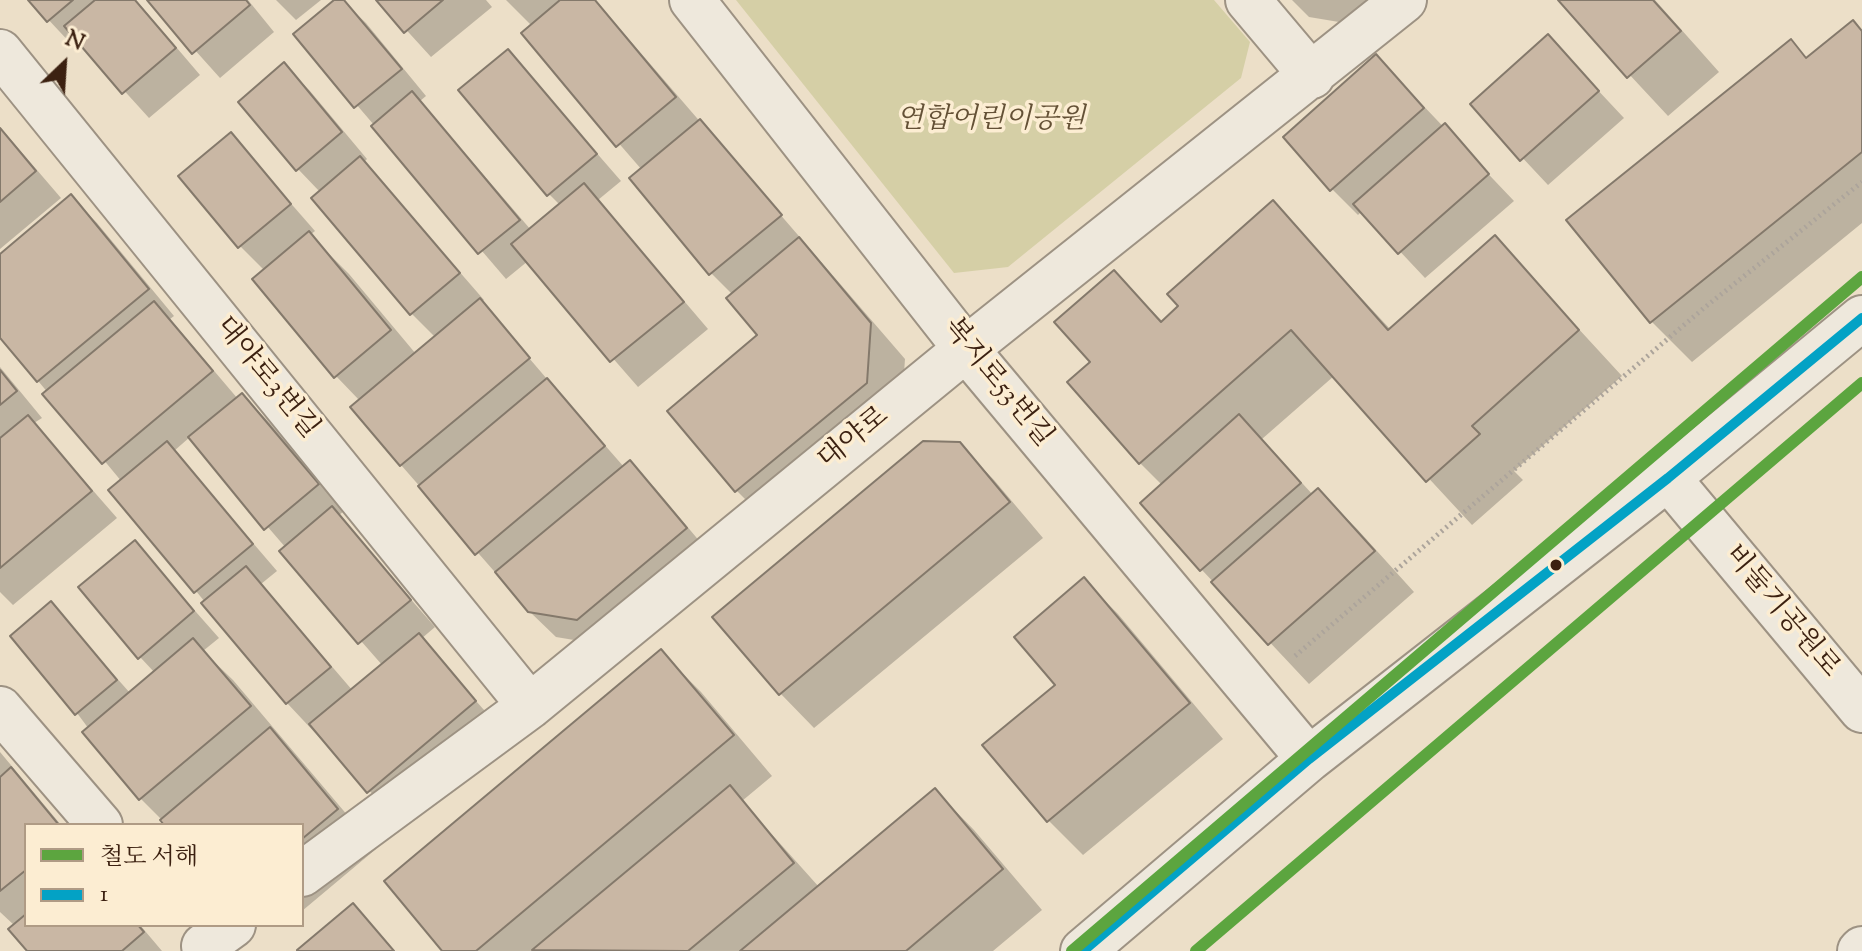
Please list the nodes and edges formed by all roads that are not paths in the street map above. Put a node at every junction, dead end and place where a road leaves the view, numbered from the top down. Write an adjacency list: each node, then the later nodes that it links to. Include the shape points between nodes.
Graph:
1 (692, 0): 7 (street, 복지로53번길)
2 (1248, 0): 5 (street)
3 (1404, 0): 5 (street, 대야로)
4 (0, 52): 9 (street, 대야로3번길)
5 (1312, 76): 7 (street, 대야로)
6 (1862, 318): 8 (street)
7 (966, 349): 9 (street, 대야로); 12 (street, 복지로53번길)
8 (1668, 478): 11 (street, 비둘기공원로); 12 (street)
9 (530, 706): 14 (street, 대야로)
10 (0, 709): 13 (street)
11 (1862, 710)
12 (1309, 759): 15 (street)
13 (98, 823)
14 (304, 873)
15 (1083, 951)

